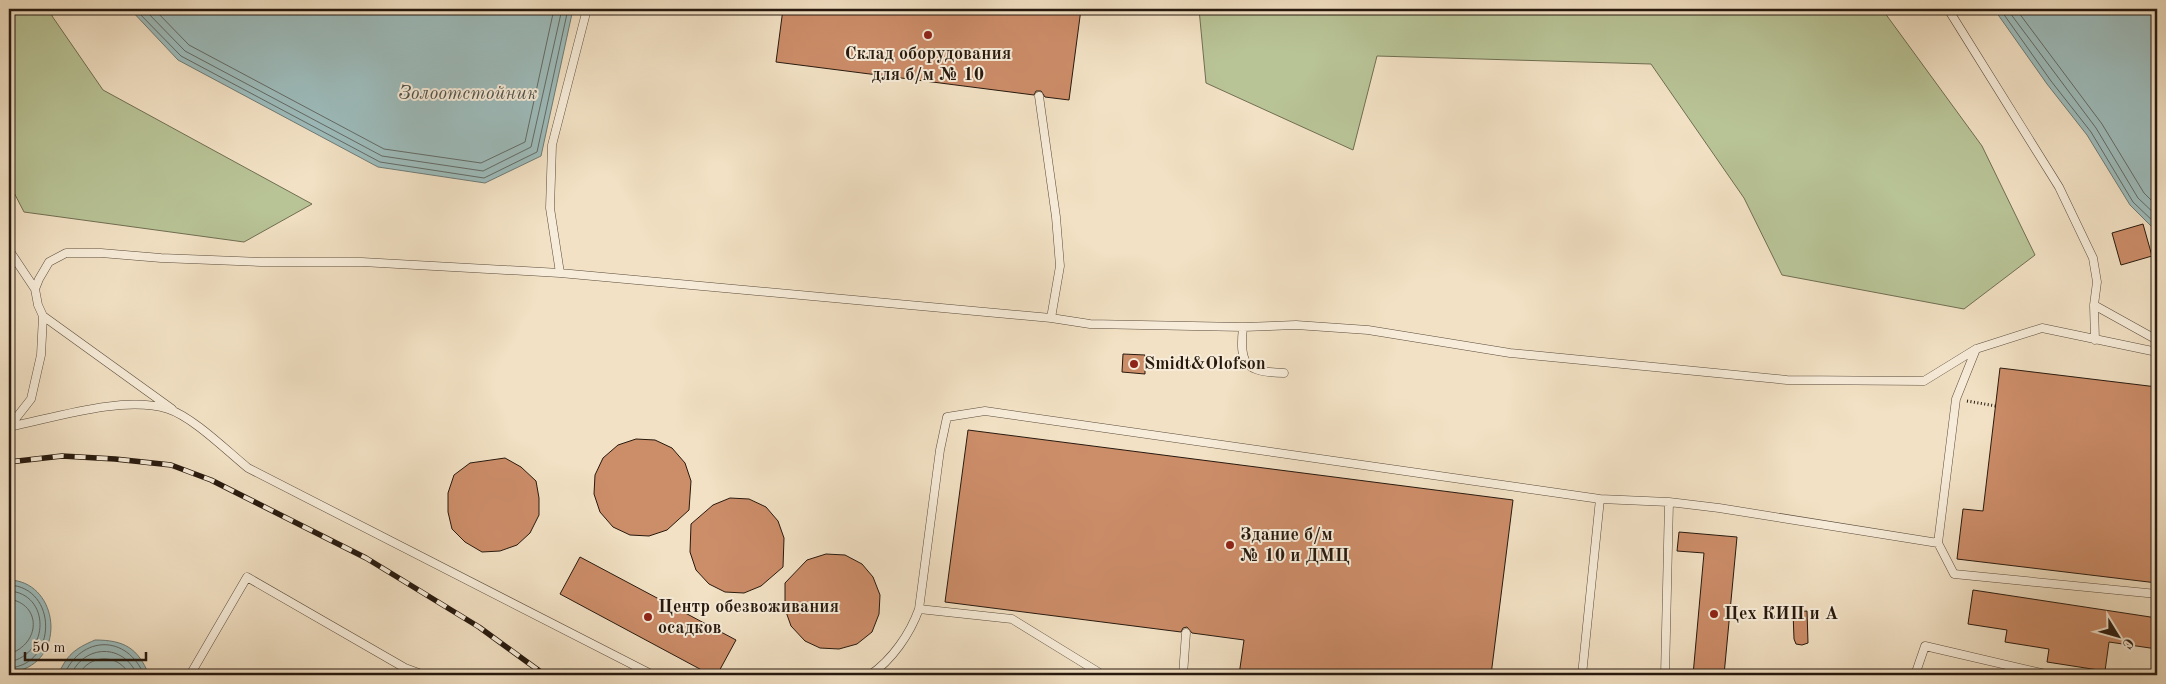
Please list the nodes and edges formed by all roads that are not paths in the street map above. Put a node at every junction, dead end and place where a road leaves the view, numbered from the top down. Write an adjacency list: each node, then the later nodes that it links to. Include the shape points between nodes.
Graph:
1 (587, 9): 5 (lane, via 552,145 550,208)
2 (1948, 9): 7 (lane, via 2063,196 2093,258)
3 (1039, 96): 9 (lane, via 1060,266)
4 (9, 250): 6 (lane)
5 (560, 273): 6 (lane, via 85,252 66,253 49,262); 9 (lane)
6 (36, 289): 8 (lane)
7 (2094, 305): 11 (lane); 12 (lane)
8 (43, 316): 16 (lane); 17 (lane, via 41,355 31,399)
9 (1051, 318): 10 (lane, via 1090,324)
10 (1243, 327): 13 (lane, via 1296,325 1368,330 1510,353 1787,380 1924,381); 15 (lane, via 1243,360 1254,369)
11 (2095, 340): 13 (lane, via 2042,328); 14 (lane)
12 (2157, 340)
13 (1976, 348): 20 (lane, via 1956,399)
14 (2157, 352)
15 (1284, 373)
16 (190, 421): 17 (lane, via 168,409 148,405 109,406); 26 (lane, via 248,468)
17 (9, 427)
18 (1600, 499): 19 (lane); 22 (lane, via 985,410 947,417); 30 (lane)
19 (1669, 502): 20 (lane); 31 (lane)
20 (1938, 543): 21 (lane, via 1954,574)
21 (2157, 594)
22 (920, 609): 27 (lane, via 913,627 882,667); 28 (lane, via 1012,619)
23 (1186, 633): 29 (lane)
24 (190, 675): 25 (lane, via 247,577 405,668)
25 (424, 675)
26 (653, 675)
27 (870, 675)
28 (1103, 675)
29 (1182, 675)
30 (1582, 675)
31 (1665, 675)
32 (1915, 675): 33 (lane, via 1925,646)
33 (2050, 675)

